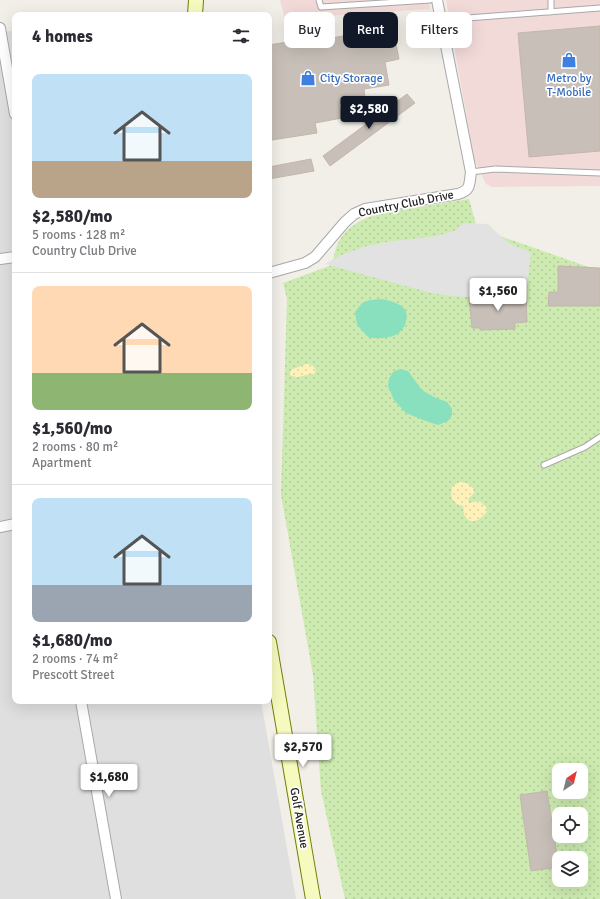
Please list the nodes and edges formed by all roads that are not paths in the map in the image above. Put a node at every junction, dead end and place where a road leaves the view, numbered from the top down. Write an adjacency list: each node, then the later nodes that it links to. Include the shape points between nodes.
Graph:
1 (196, 0): 8 (main road)
2 (319, 0): 6 (lane, via 321,7)
3 (430, 0): 6 (lane)
4 (437, 0): 9 (street, Country Club Drive)
5 (550, 0): 10 (lane)
6 (362, 2)
7 (600, 8): 10 (lane)
8 (195, 12)
9 (439, 12)
10 (551, 12): 11 (lane)
11 (472, 18)
12 (0, 28): 14 (street)
13 (447, 48): 15 (street, Country Club Drive)
14 (12, 86)
15 (471, 172): 16 (lane, via 495,169); 19 (street, Country Club Drive, via 468,188 464,192 365,209 354,214 315,257 305,263)
16 (600, 173)
17 (12, 257): 18 (street)
18 (0, 259)
19 (272, 272)
20 (600, 437): 21 (lane, via 585,447)
21 (544, 465)
22 (12, 524): 23 (street)
23 (0, 526)
24 (272, 660): 27 (main road, Golf Avenue)
25 (82, 704): 26 (street)
26 (116, 899)
27 (313, 899)

